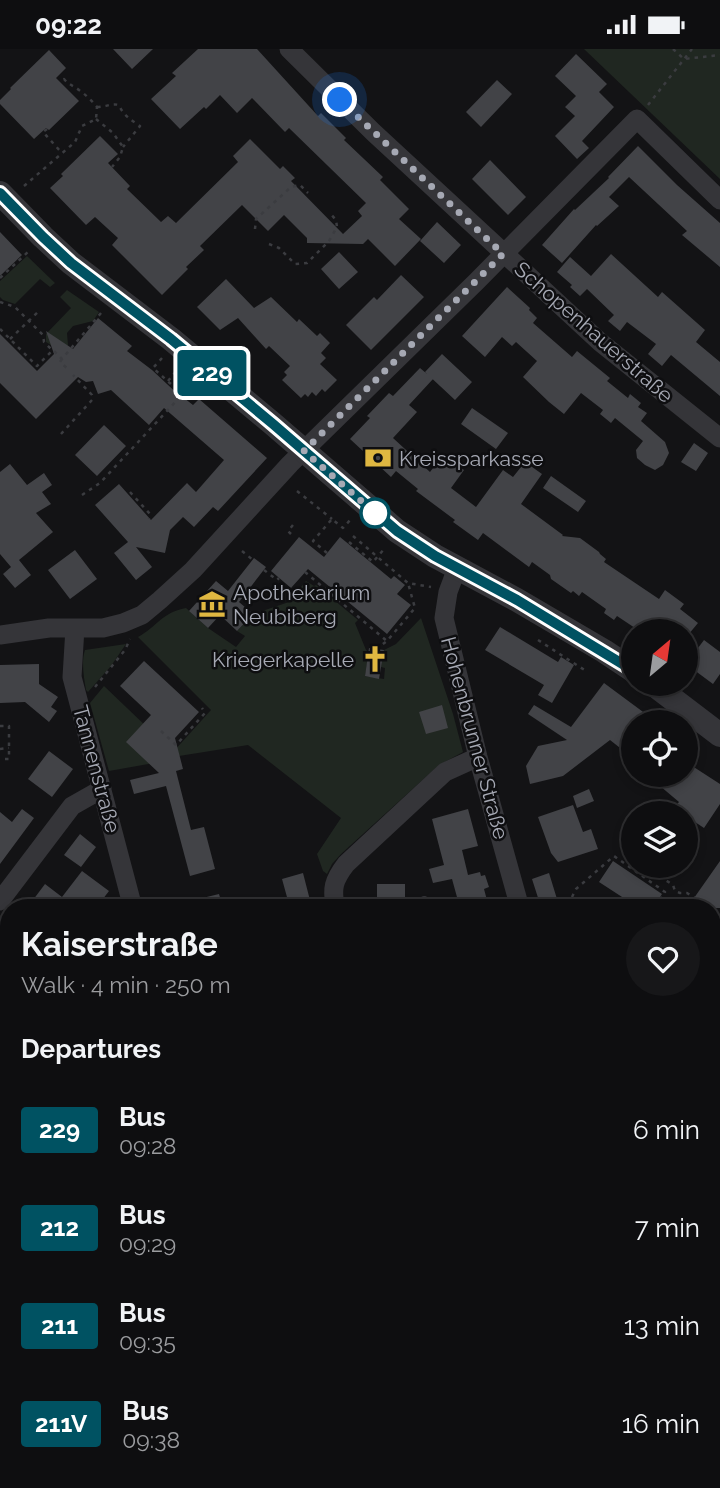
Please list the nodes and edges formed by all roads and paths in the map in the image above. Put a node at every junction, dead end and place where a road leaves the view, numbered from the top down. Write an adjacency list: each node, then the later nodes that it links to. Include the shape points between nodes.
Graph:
1 (289, 49): 21 (street, Schopenhauerstraße)
2 (673, 49): 5 (path)
3 (692, 49): 5 (path)
4 (720, 55): 5 (path)
5 (684, 59): 9 (path)
6 (60, 82): 7 (path, via 64,79 76,87)
7 (97, 107): 8 (path); 11 (path, via 119,105 127,118 140,126)
8 (96, 119): 11 (path); 12 (path, via 82,125 75,142)
9 (637, 119): 16 (street); 21 (street)
10 (47, 128): 12 (path, via 43,132)
11 (123, 147): 13 (path)
12 (61, 152): 14 (path)
13 (112, 167)
14 (12, 189): 40 (street, via 43,237 71,263 171,339)
15 (308, 193): 18 (path, via 300,185 291,187 256,219)
16 (720, 199)
17 (329, 212): 19 (path, via 337,227 304,265 295,264)
18 (255, 229)
19 (269, 244)
20 (29, 251): 22 (path)
21 (503, 254): 39 (street, Schopenhauerstraße, via 600,341); 40 (street)
22 (0, 278)
23 (0, 303): 26 (path, via 15,307)
24 (103, 310): 31 (path)
25 (38, 311): 26 (path)
26 (29, 321): 28 (path); 29 (path)
27 (0, 329): 28 (path)
28 (10, 339): 29 (path, via 37,366)
29 (53, 350): 31 (path)
30 (164, 356): 36 (path, via 153,368)
31 (62, 359): 33 (path)
32 (179, 367): 36 (path)
33 (68, 369)
34 (73, 375): 38 (path, via 92,400)
35 (195, 380): 37 (path)
36 (167, 381): 37 (path)
37 (183, 394): 43 (path, via 100,483)
38 (61, 435)
39 (720, 438)
40 (304, 451): 56 (street, via 397,531); 62 (street, via 192,570 142,615 103,628)
41 (297, 491): 46 (path)
42 (130, 492): 45 (path, via 150,514)
43 (82, 495)
44 (355, 514): 46 (path, via 345,529)
45 (149, 519)
46 (332, 519): 53 (path, via 313,541)
47 (293, 525): 48 (path, via 288,531)
48 (291, 534)
49 (353, 537): 54 (path)
50 (349, 542): 54 (path, via 373,562)
51 (389, 543): 54 (path)
52 (242, 551): 55 (path)
53 (327, 553)
54 (377, 557): 60 (path)
55 (253, 560)
56 (457, 568): 70 (street); 80 (street, Hohenbrunner Straße, via 444,618)
57 (264, 570): 59 (path)
58 (305, 572): 67 (path)
59 (279, 578)
60 (408, 583): 61 (path); 67 (path, via 415,608)
61 (432, 587)
62 (75, 628): 63 (street); 73 (street, Tannenstraße, via 72,677)
63 (0, 635)
64 (132, 636): 73 (path)
65 (541, 636): 66 (path)
66 (538, 640): 68 (path); 71 (path)
67 (387, 641): 69 (path)
68 (534, 647)
69 (376, 649)
70 (621, 663)
71 (586, 670)
72 (670, 697): 77 (street)
73 (79, 703): 82 (street, Tannenstraße)
74 (202, 708): 76 (path, via 205,713 176,745)
75 (0, 726): 78 (path, via 9,726)
76 (161, 731)
77 (720, 735)
78 (9, 748): 79 (path); 81 (path, via 9,759)
79 (0, 749)
80 (478, 757): 89 (street, via 445,772 346,864 335,877); 90 (street, Hohenbrunner Straße)
81 (0, 759)
82 (102, 789): 87 (street, via 72,806); 88 (street, Tannenstraße)
83 (621, 861): 86 (path, via 614,856)
84 (646, 878): 91 (path, via 665,892)
85 (662, 878): 92 (path, via 675,891)
86 (572, 897)
87 (2, 899)
88 (131, 899)
89 (333, 899)
90 (517, 899)
91 (661, 899)
92 (696, 899)

